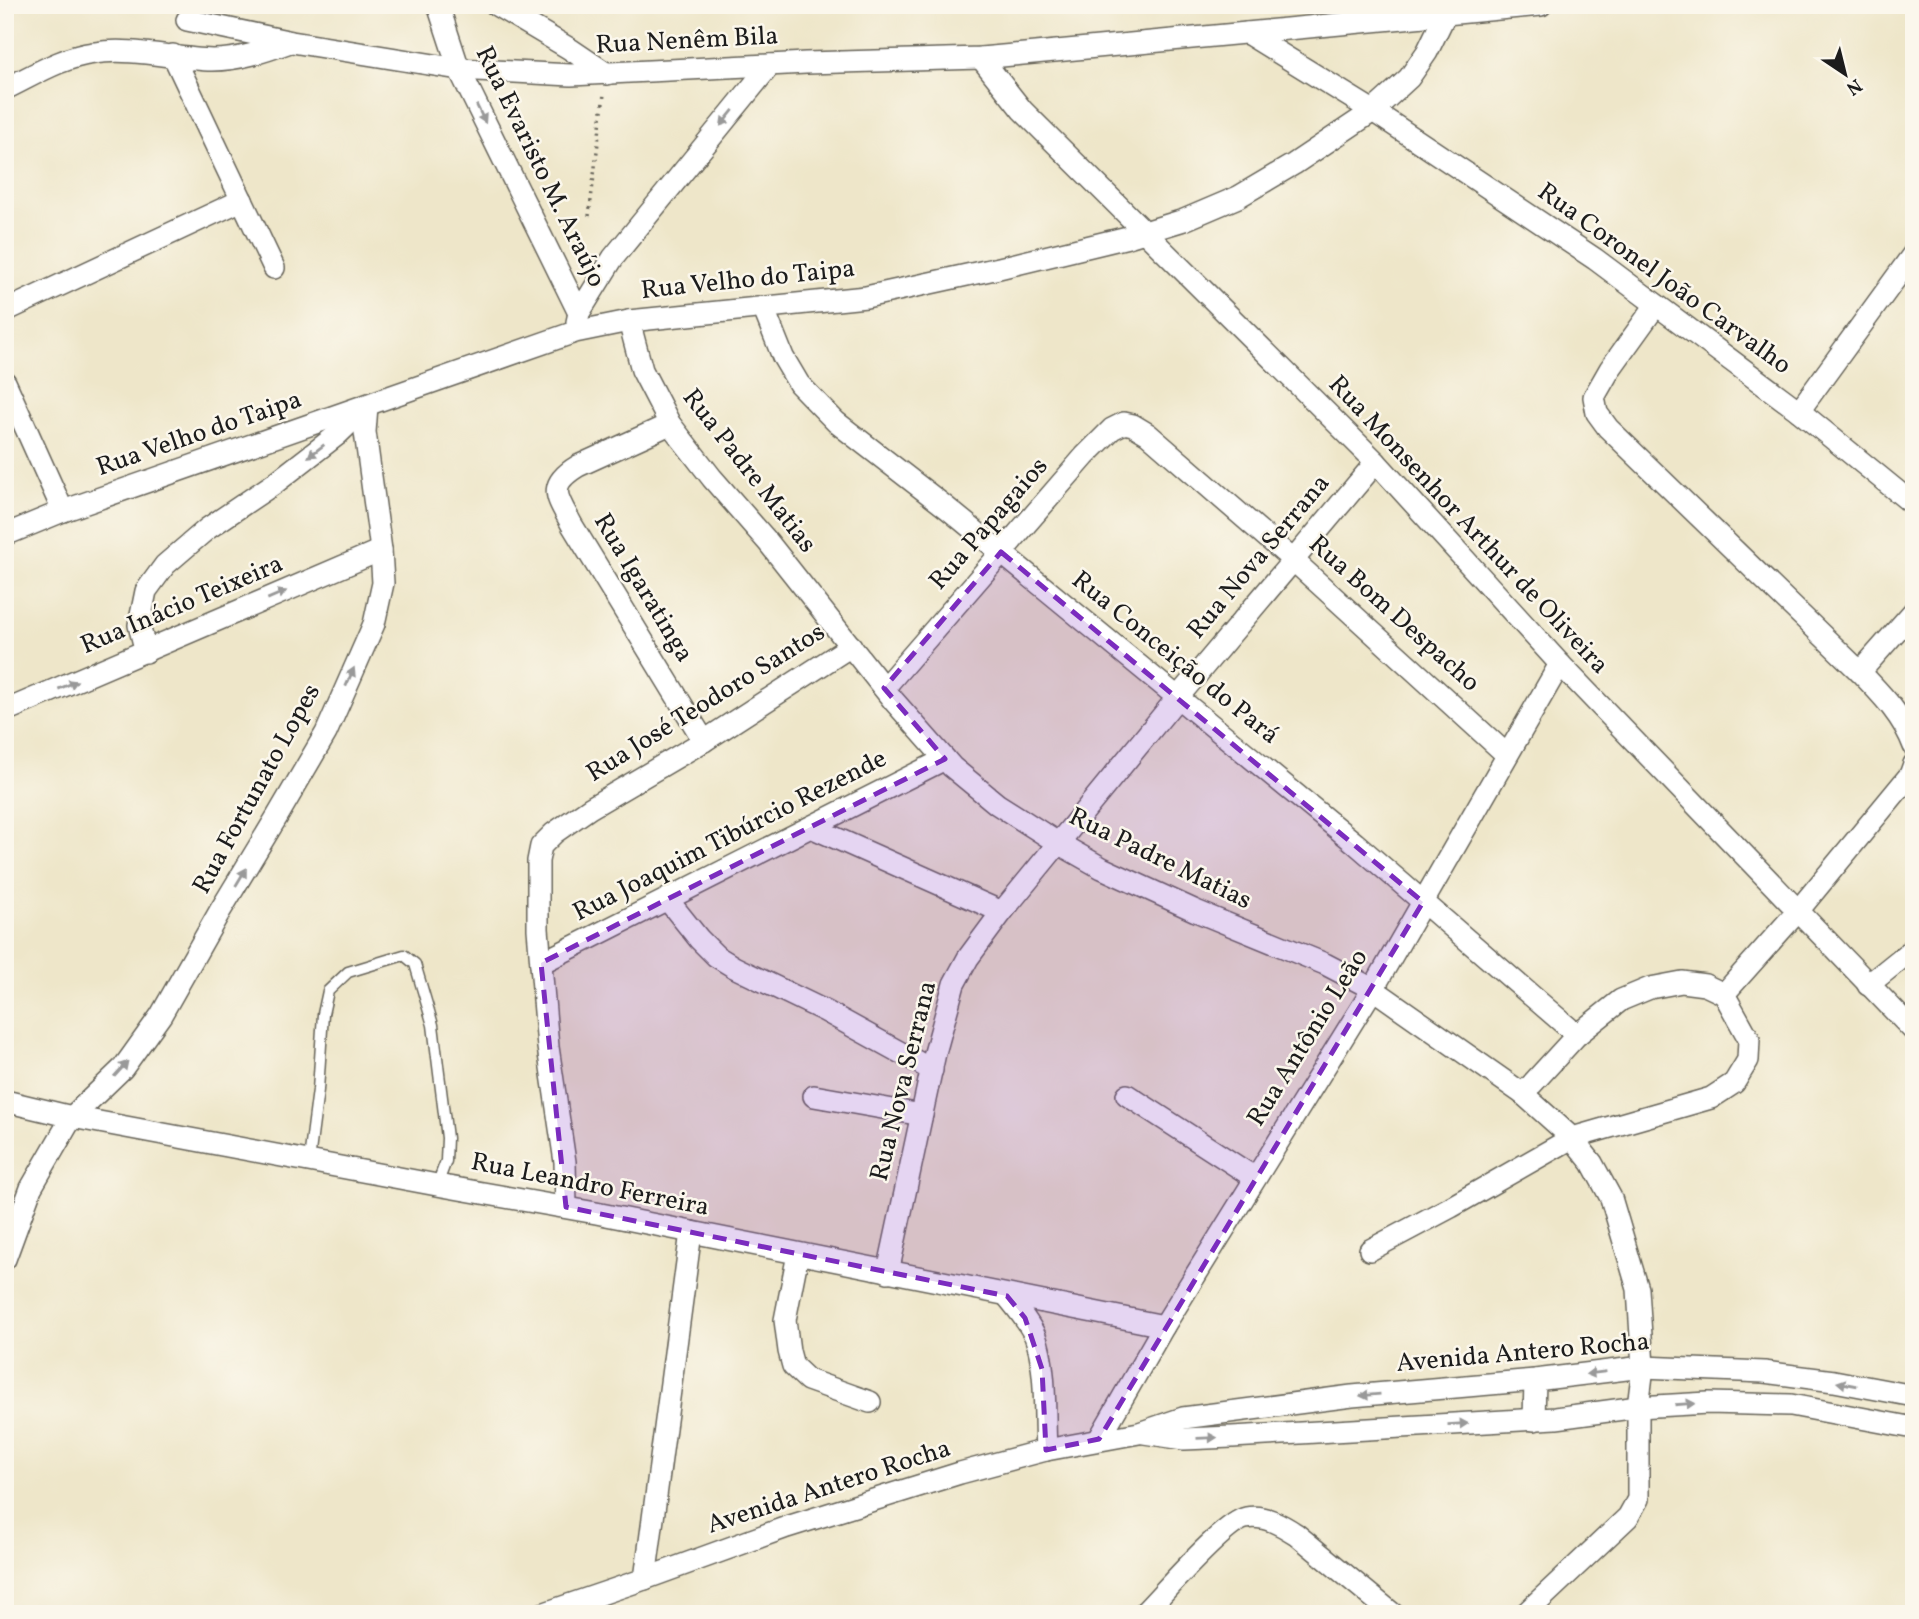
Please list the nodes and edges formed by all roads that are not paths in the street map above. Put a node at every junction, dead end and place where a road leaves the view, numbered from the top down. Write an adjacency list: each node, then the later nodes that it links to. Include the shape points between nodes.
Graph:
1 (438, 5): 11 (street, Rua Evaristo M. Araújo)
2 (496, 5): 12 (street)
3 (1541, 5): 4 (street, Rua Nenêm Bila)
4 (1445, 10): 6 (street, Rua Nenêm Bila); 14 (street, Rua Velho do Taipa, via 1427,52 1409,78)
5 (187, 20): 7 (street, Rua Nenêm Bila)
6 (1247, 33): 9 (street, Rua Nenêm Bila); 14 (street, Rua Coronel João Carvalho)
7 (292, 42): 8 (street, via 257,54 213,60); 11 (street, Rua Nenêm Bila)
8 (173, 55): 13 (street, via 96,52 66,59); 15 (street)
9 (981, 58): 10 (street, Rua Nenêm Bila); 16 (street, Rua Monsenhor Arthur de Oliveira, via 1022,110)
10 (770, 65): 12 (street, Rua Nenêm Bila); 23 (street, one-way to 23, via 613,258)
11 (459, 69): 12 (street, Rua Nenêm Bila); 23 (street, Rua Evaristo M. Araújo, one-way to 23)
12 (607, 74)
13 (5, 89)
14 (1373, 111): 16 (street, Rua Velho do Taipa, via 1238,197); 19 (street, Rua Coronel João Carvalho)
15 (242, 200): 18 (street); 21 (street)
16 (1145, 232): 20 (street, Rua Velho do Taipa, via 866,297); 29 (street, Rua Monsenhor Arthur de Oliveira)
17 (1914, 253): 26 (street)
18 (274, 268)
19 (1656, 305): 26 (street, Rua Coronel João Carvalho); 40 (street, via 1594,397 1597,412 1608,428)
20 (763, 307): 22 (street, Rua Velho do Taipa); 34 (street, Rua Conceição do Pará, via 799,384 836,422)
21 (5, 312)
22 (629, 321): 23 (street, Rua Velho do Taipa); 27 (street, Rua Padre Matias, via 642,370)
23 (577, 322): 25 (street, Rua Velho do Taipa)
24 (5, 382): 31 (street)
25 (367, 406): 31 (street, Rua Velho do Taipa); 33 (street, Rua Fortunato Lopes, via 365,432); 38 (street, one-way to 38, via 337,435 165,565 146,591 139,625)
26 (1798, 411): 30 (street, Rua Coronel João Carvalho)
27 (670, 424): 37 (street, Rua Padre Matias); 44 (street, Rua Igaratinga, via 564,475 557,486 558,498)
28 (1147, 434): 34 (street, Rua Papagaios, via 1124,423 1112,429); 35 (street, Rua Bom Despacho)
29 (1376, 462): 35 (street, Rua Nova Serrana); 39 (street, Rua Monsenhor Arthur de Oliveira)
30 (1914, 505)
31 (63, 511): 32 (street, Rua Velho do Taipa)
32 (5, 536)
33 (381, 550): 38 (street, Rua Inácio Teixeira, one-way to 33); 68 (street, Rua Fortunato Lopes, one-way to 33, via 123,1068 160,1015 326,733 373,624 383,583)
34 (1001, 552): 41 (street, Rua Papagaios); 42 (street, Rua Conceição do Pará)
35 (1293, 560): 42 (street, Rua Nova Serrana); 46 (street, Rua Bom Despacho)
36 (1914, 611): 40 (street)
37 (851, 646): 41 (street, Rua Padre Matias); 44 (street, Rua José Teodoro Santos)
38 (146, 652): 43 (street, Rua Inácio Teixeira, one-way to 38)
39 (1560, 664): 46 (street, Rua Antônio Leão); 54 (street, Rua Monsenhor Arthur de Oliveira)
40 (1860, 672): 45 (street, via 1892,706)
41 (884, 688): 47 (street, Rua Padre Matias)
42 (1178, 697): 50 (street, Rua Nova Serrana); 52 (street, Rua Conceição do Pará)
43 (6, 712)
44 (704, 741): 56 (street, Rua José Teodoro Santos, via 590,808 541,846 537,889)
45 (1914, 746)
46 (1507, 755): 52 (street, Rua Antônio Leão)
47 (945, 759): 49 (street, Rua Joaquim Tibúrcio Rezende); 50 (street, Rua Padre Matias, via 997,804)
48 (1912, 769): 54 (street)
49 (811, 827): 51 (street, Rua Joaquim Tibúrcio Rezende); 53 (street)
50 (1058, 843): 53 (street, Rua Nova Serrana); 58 (street, Rua Padre Matias, via 1196,911 1325,964)
51 (667, 899): 56 (street, Rua Joaquim Tibúrcio Rezende); 62 (street, via 716,956)
52 (1423, 902): 58 (street, Rua Antônio Leão); 61 (street, Rua Conceição do Pará)
53 (1002, 912): 62 (street, Rua Nova Serrana, via 954,984)
54 (1797, 912): 57 (street, Rua Monsenhor Arthur de Oliveira); 59 (street)
55 (1914, 948): 57 (street)
56 (541, 963): 73 (street, via 565,1162)
57 (1868, 985): 60 (street, Rua Monsenhor Arthur de Oliveira)
58 (1373, 989): 64 (street, Rua Padre Matias); 71 (street, Rua Antônio Leão)
59 (1724, 994): 61 (street, via 1682,982 1650,988 1621,1000); 69 (street, via 1749,1039 1748,1060 1734,1083 1711,1098)
60 (1914, 1031)
61 (1577, 1035): 64 (street)
62 (932, 1070): 67 (street, Rua Nova Serrana)
63 (1127, 1094): 71 (street)
64 (1523, 1094): 69 (street, Rua Padre Matias)
65 (814, 1096): 67 (street)
66 (5, 1101): 68 (street, Rua Leandro Ferreira)
67 (922, 1115): 78 (street, Rua Nova Serrana)
68 (72, 1117): 70 (street, Rua Leandro Ferreira); 77 (street, Rua Fortunato Lopes, via 31,1188)
69 (1572, 1138): 75 (street); 81 (street, Rua Padre Matias, via 1611,1198 1638,1289)
70 (309, 1160): 72 (street, Rua Leandro Ferreira); 72 (lane, via 328,991 348,972 404,955 415,964 433,1025 447,1138 446,1161)
71 (1255, 1178): 80 (street, Rua Antônio Leão)
72 (437, 1185): 73 (street, Rua Leandro Ferreira)
73 (566, 1207): 74 (street, Rua Leandro Ferreira)
74 (691, 1232): 76 (street, Rua Leandro Ferreira); 93 (street)
75 (1370, 1250)
76 (798, 1254): 78 (street, Rua Leandro Ferreira); 85 (street, via 785,1320 793,1366 808,1380)
77 (5, 1259)
78 (888, 1272): 79 (street, Rua Leandro Ferreira)
79 (1007, 1296): 80 (street, Rua Leandro Ferreira); 92 (street, via 1035,1337 1042,1369)
80 (1164, 1326): 91 (street, Rua Antônio Leão)
81 (1643, 1367): 82 (street, Avenida Antero Rocha); 83 (street, Avenida Antero Rocha, one-way to 83); 87 (street, Rua Padre Matias)
82 (1764, 1372): 84 (street, Avenida Antero Rocha, one-way to 82); 86 (street)
83 (1535, 1380): 88 (street); 90 (street, Avenida Antero Rocha, one-way to 90, via 1352,1396 1184,1418)
84 (1914, 1396)
85 (870, 1402)
86 (1758, 1404): 87 (street, Avenida Antero Rocha, one-way to 86); 89 (street, Avenida Antero Rocha, via 1791,1405)
87 (1639, 1407): 88 (street, Avenida Antero Rocha); 97 (street, Rua Padre Matias, via 1638,1499 1628,1517)
88 (1534, 1420): 90 (street, Avenida Antero Rocha, one-way to 88, via 1184,1439)
89 (1914, 1428)
90 (1139, 1433): 91 (street, Avenida Antero Rocha)
91 (1099, 1439): 92 (street, Avenida Antero Rocha)
92 (1046, 1450): 93 (street, Avenida Antero Rocha, via 787,1527)
93 (645, 1579): 94 (street, Avenida Antero Rocha)
94 (542, 1614)
95 (1143, 1614): 96 (street, via 1218,1535 1245,1518 1280,1523)
96 (1393, 1614)
97 (1525, 1614)

